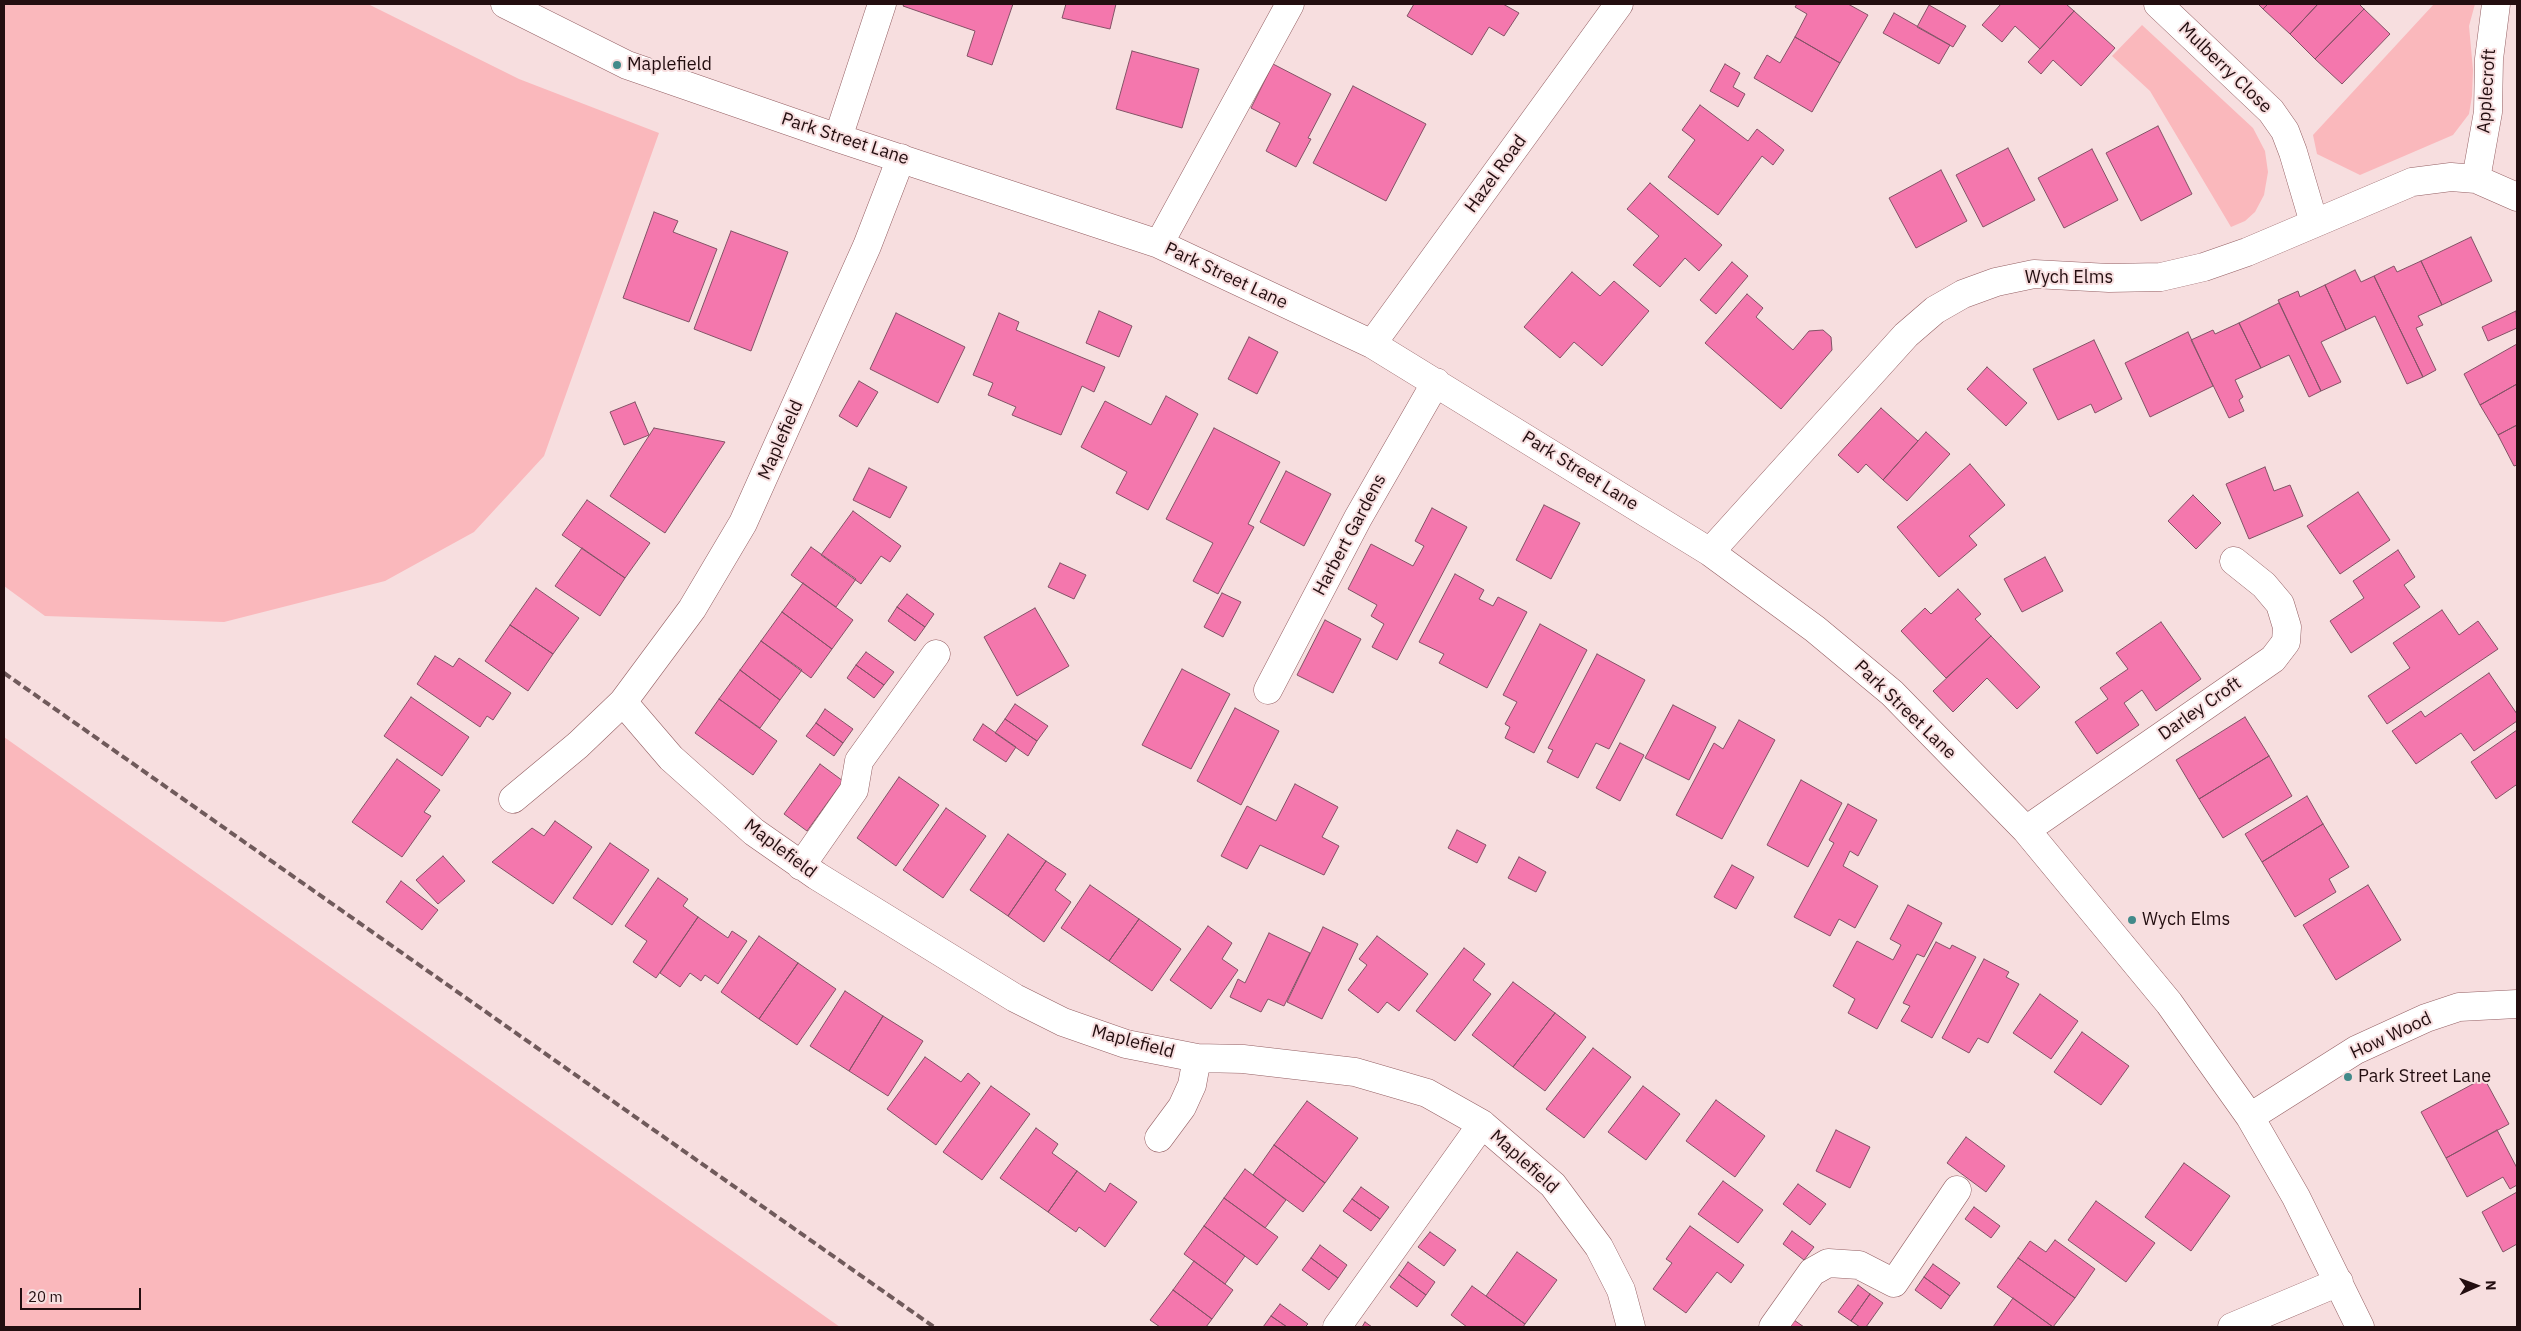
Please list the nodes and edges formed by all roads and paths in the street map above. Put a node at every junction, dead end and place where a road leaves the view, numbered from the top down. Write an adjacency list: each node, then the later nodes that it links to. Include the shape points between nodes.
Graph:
1 (505, 4): 7 (street, Park Street Lane, via 627,65)
2 (882, 4): 7 (street)
3 (1290, 4): 12 (street)
4 (1620, 4): 13 (street, Hazel Road)
5 (2158, 4): 11 (street, Mulberry Close, via 2271,111 2285,131)
6 (2496, 4): 9 (street, Applecroft, via 2489,59 2487,121)
7 (838, 138): 8 (street, Park Street Lane)
8 (901, 158): 12 (street, Park Street Lane); 19 (street, Maplefield, via 867,246 743,523 692,610)
9 (2476, 179): 10 (street, Wych Elms); 11 (street, Wych Elms, via 2451,177 2412,182)
10 (2517, 197)
11 (2314, 223): 15 (street, Wych Elms, via 2247,252 2161,277 2034,274 1996,282 1949,302 1906,335)
12 (1159, 244): 13 (street, Park Street Lane)
13 (1372, 344): 14 (street, Park Street Lane)
14 (1436, 382): 15 (street, Park Street Lane); 18 (street, Harbert Gardens, via 1358,518)
15 (1710, 552): 21 (street, Park Street Lane, via 1815,629 1892,693)
16 (2234, 561): 21 (street, Darley Croft, via 2264,585 2280,604 2287,627 2286,642 2273,659)
17 (936, 654): 22 (street, via 859,761 854,790)
18 (1268, 690)
19 (623, 702): 20 (street, Maplefield); 22 (street, Maplefield, via 671,758 754,832)
20 (513, 799)
21 (2026, 830): 25 (street, Park Street Lane, via 2168,1003)
22 (801, 866): 24 (street, Maplefield, via 1015,998 1055,1018 1126,1044)
23 (2517, 1004): 25 (street, How Wood, via 2460,1007 2426,1018 2356,1050)
24 (1197, 1058): 26 (street, Maplefield, via 1243,1059 1355,1072 1427,1093); 27 (street, via 1192,1085 1182,1107)
25 (2250, 1117): 29 (street, Park Street Lane, via 2296,1197)
26 (1482, 1124): 30 (street); 31 (street, Maplefield, via 1553,1185 1599,1248 1621,1290)
27 (1159, 1138)
28 (1957, 1190): 32 (street, via 1894,1283 1859,1265 1828,1263 1812,1272)
29 (2338, 1282): 33 (street); 34 (street, Park Street Lane)
30 (1337, 1327)
31 (1631, 1327)
32 (1773, 1327)
33 (2232, 1327)
34 (2360, 1327)

